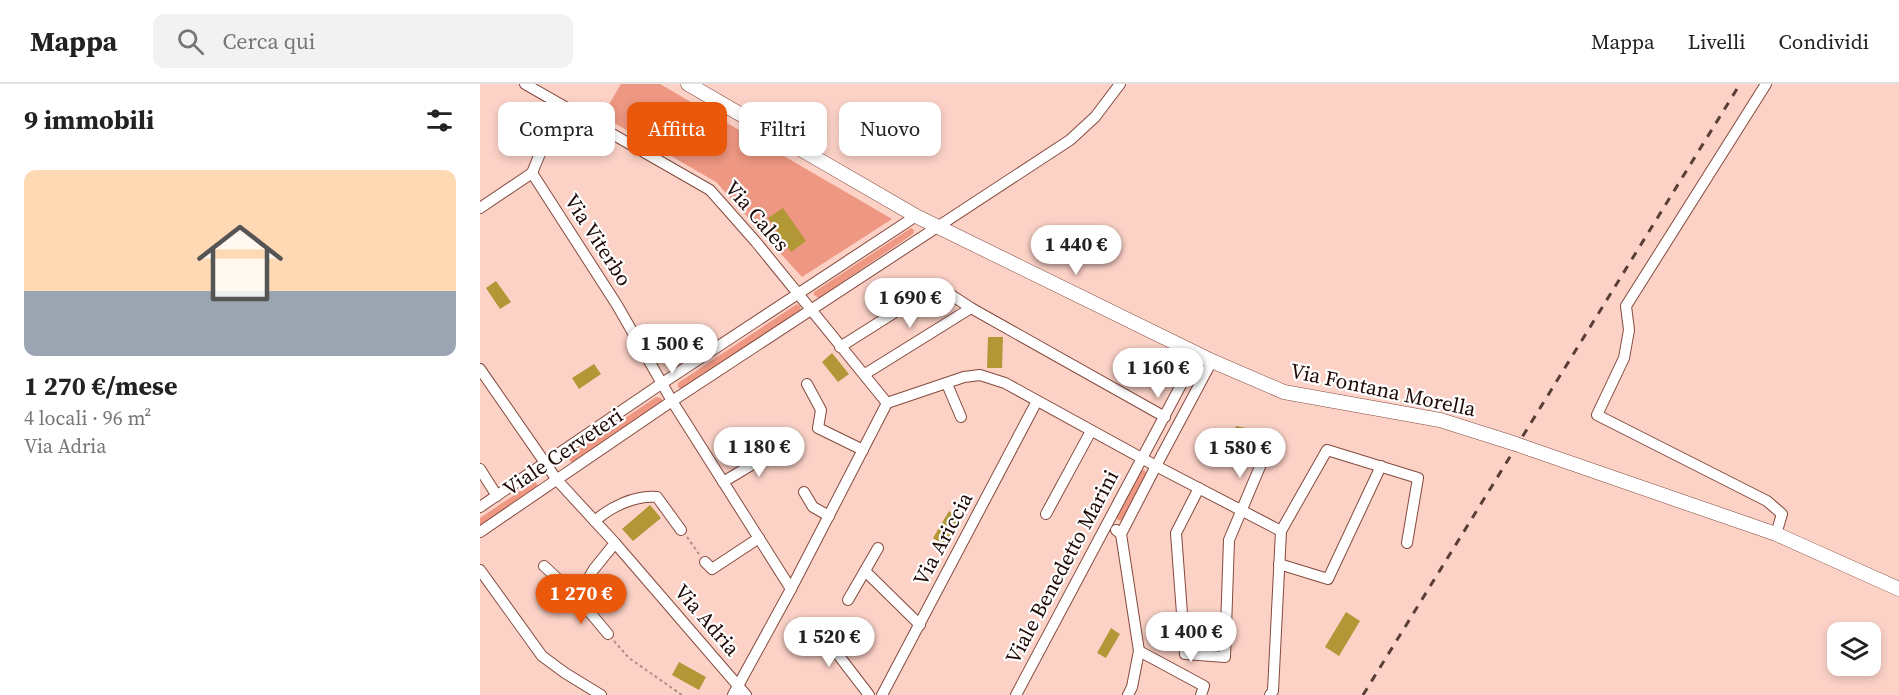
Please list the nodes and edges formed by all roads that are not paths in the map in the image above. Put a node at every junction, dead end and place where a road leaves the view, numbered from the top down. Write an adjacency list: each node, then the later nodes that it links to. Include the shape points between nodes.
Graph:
1 (525, 84): 5 (street, Via Cales)
2 (688, 84): 10 (street, Via Fontana Morella)
3 (1120, 84): 11 (street, Viale Cerveteri, via 1095,117 1070,140)
4 (1766, 84): 52 (street, via 1626,306 1629,330 1624,358 1597,415 1767,501 1782,514)
5 (555, 102)
6 (615, 136): 12 (street, Via Cales, via 710,190)
7 (539, 156): 8 (street)
8 (532, 173): 9 (street); 20 (street, Via Viterbo, via 617,305)
9 (480, 208)
10 (916, 216): 11 (street, Via Fontana Morella); 12 (street, Viale Cerveteri)
11 (939, 227): 14 (street, Viale Cerveteri); 16 (street, Via Fontana Morella)
12 (798, 294): 14 (street, Via Cales); 20 (street, Viale Cerveteri)
13 (971, 308): 15 (street, via 942,289 927,292); 19 (street); 27 (street)
14 (812, 310): 15 (street, Via Cales); 23 (street, Viale Cerveteri)
15 (840, 347): 19 (street, Via Cales)
16 (1198, 353): 17 (street, Via Fontana Morella); 27 (street, Viale Benedetto Marini)
17 (1212, 361): 34 (street, Viale Benedetto Marini); 52 (street, Via Fontana Morella, via 1284,392 1440,420)
18 (480, 369): 33 (street, Via Adria)
19 (865, 374): 25 (street, Via Cales)
20 (661, 384): 23 (street, Via Viterbo); 33 (street, Viale Cerveteri)
21 (807, 384): 30 (street, via 821,410 818,428)
22 (947, 384): 24 (street, via 980,375 1005,383); 25 (street); 26 (street)
23 (672, 401): 37 (street, Viale Cerveteri); 38 (street, Via Viterbo)
24 (1037, 401): 28 (street); 66 (street, Via Ariccia)
25 (887, 403): 30 (street)
26 (961, 417)
27 (1165, 417): 32 (street, Viale Benedetto Marini)
28 (1091, 431): 32 (street); 44 (street)
29 (780, 448): 38 (street)
30 (863, 450): 45 (street)
31 (1264, 457): 43 (street)
32 (1143, 458): 34 (street); 47 (street, Viale Benedetto Marini)
33 (544, 464): 37 (street, Via Adria); 41 (street, Viale Cerveteri)
34 (1156, 466): 39 (street); 51 (street, Viale Benedetto Marini)
35 (1381, 466): 49 (street, via 1327,450); 55 (street, via 1418,478); 58 (street, via 1328,579)
36 (480, 470): 41 (street, Viale Cerveteri)
37 (557, 480): 46 (street, Via Adria); 50 (street, Viale Cerveteri)
38 (723, 482): 53 (street, Via Viterbo)
39 (1199, 488): 43 (street); 43 (street, via 1176,533 1185,654 1225,657 1229,540)
40 (804, 492): 45 (street, via 813,507)
41 (497, 496): 42 (street, Viale Cerveteri)
42 (480, 507)
43 (1242, 511): 49 (street)
44 (1046, 514)
45 (829, 516): 62 (street)
46 (595, 521): 48 (street, via 606,511 645,496 657,498); 54 (street, Via Adria)
47 (1108, 525): 51 (street); 75 (street, Viale Benedetto Marini)
48 (681, 530)
49 (1281, 531): 58 (street)
50 (480, 532)
51 (1121, 534): 69 (street)
52 (1776, 534): 63 (street, Via Fontana Morella)
53 (759, 538): 57 (street, Via Adria, via 712,569); 62 (street, Via Viterbo)
54 (615, 543): 64 (street); 70 (street, Via Adria)
55 (1407, 543)
56 (878, 548): 61 (street)
57 (705, 562)
58 (1279, 564): 78 (street)
59 (544, 566): 64 (street)
60 (480, 570): 71 (street, via 542,656)
61 (865, 571): 65 (street); 66 (street)
62 (791, 589): 70 (street)
63 (1899, 589)
64 (577, 597): 68 (street)
65 (848, 600)
66 (920, 625): 74 (street, Via Ariccia)
67 (835, 629): 73 (street, via 832,648)
68 (608, 634)
69 (1139, 651): 76 (street); 77 (street, via 1204,686)
70 (735, 690): 72 (street, Via Adria)
71 (600, 695)
72 (746, 695)
73 (869, 695)
74 (882, 695)
75 (1016, 695)
76 (1128, 695)
77 (1201, 695)
78 (1270, 695)

